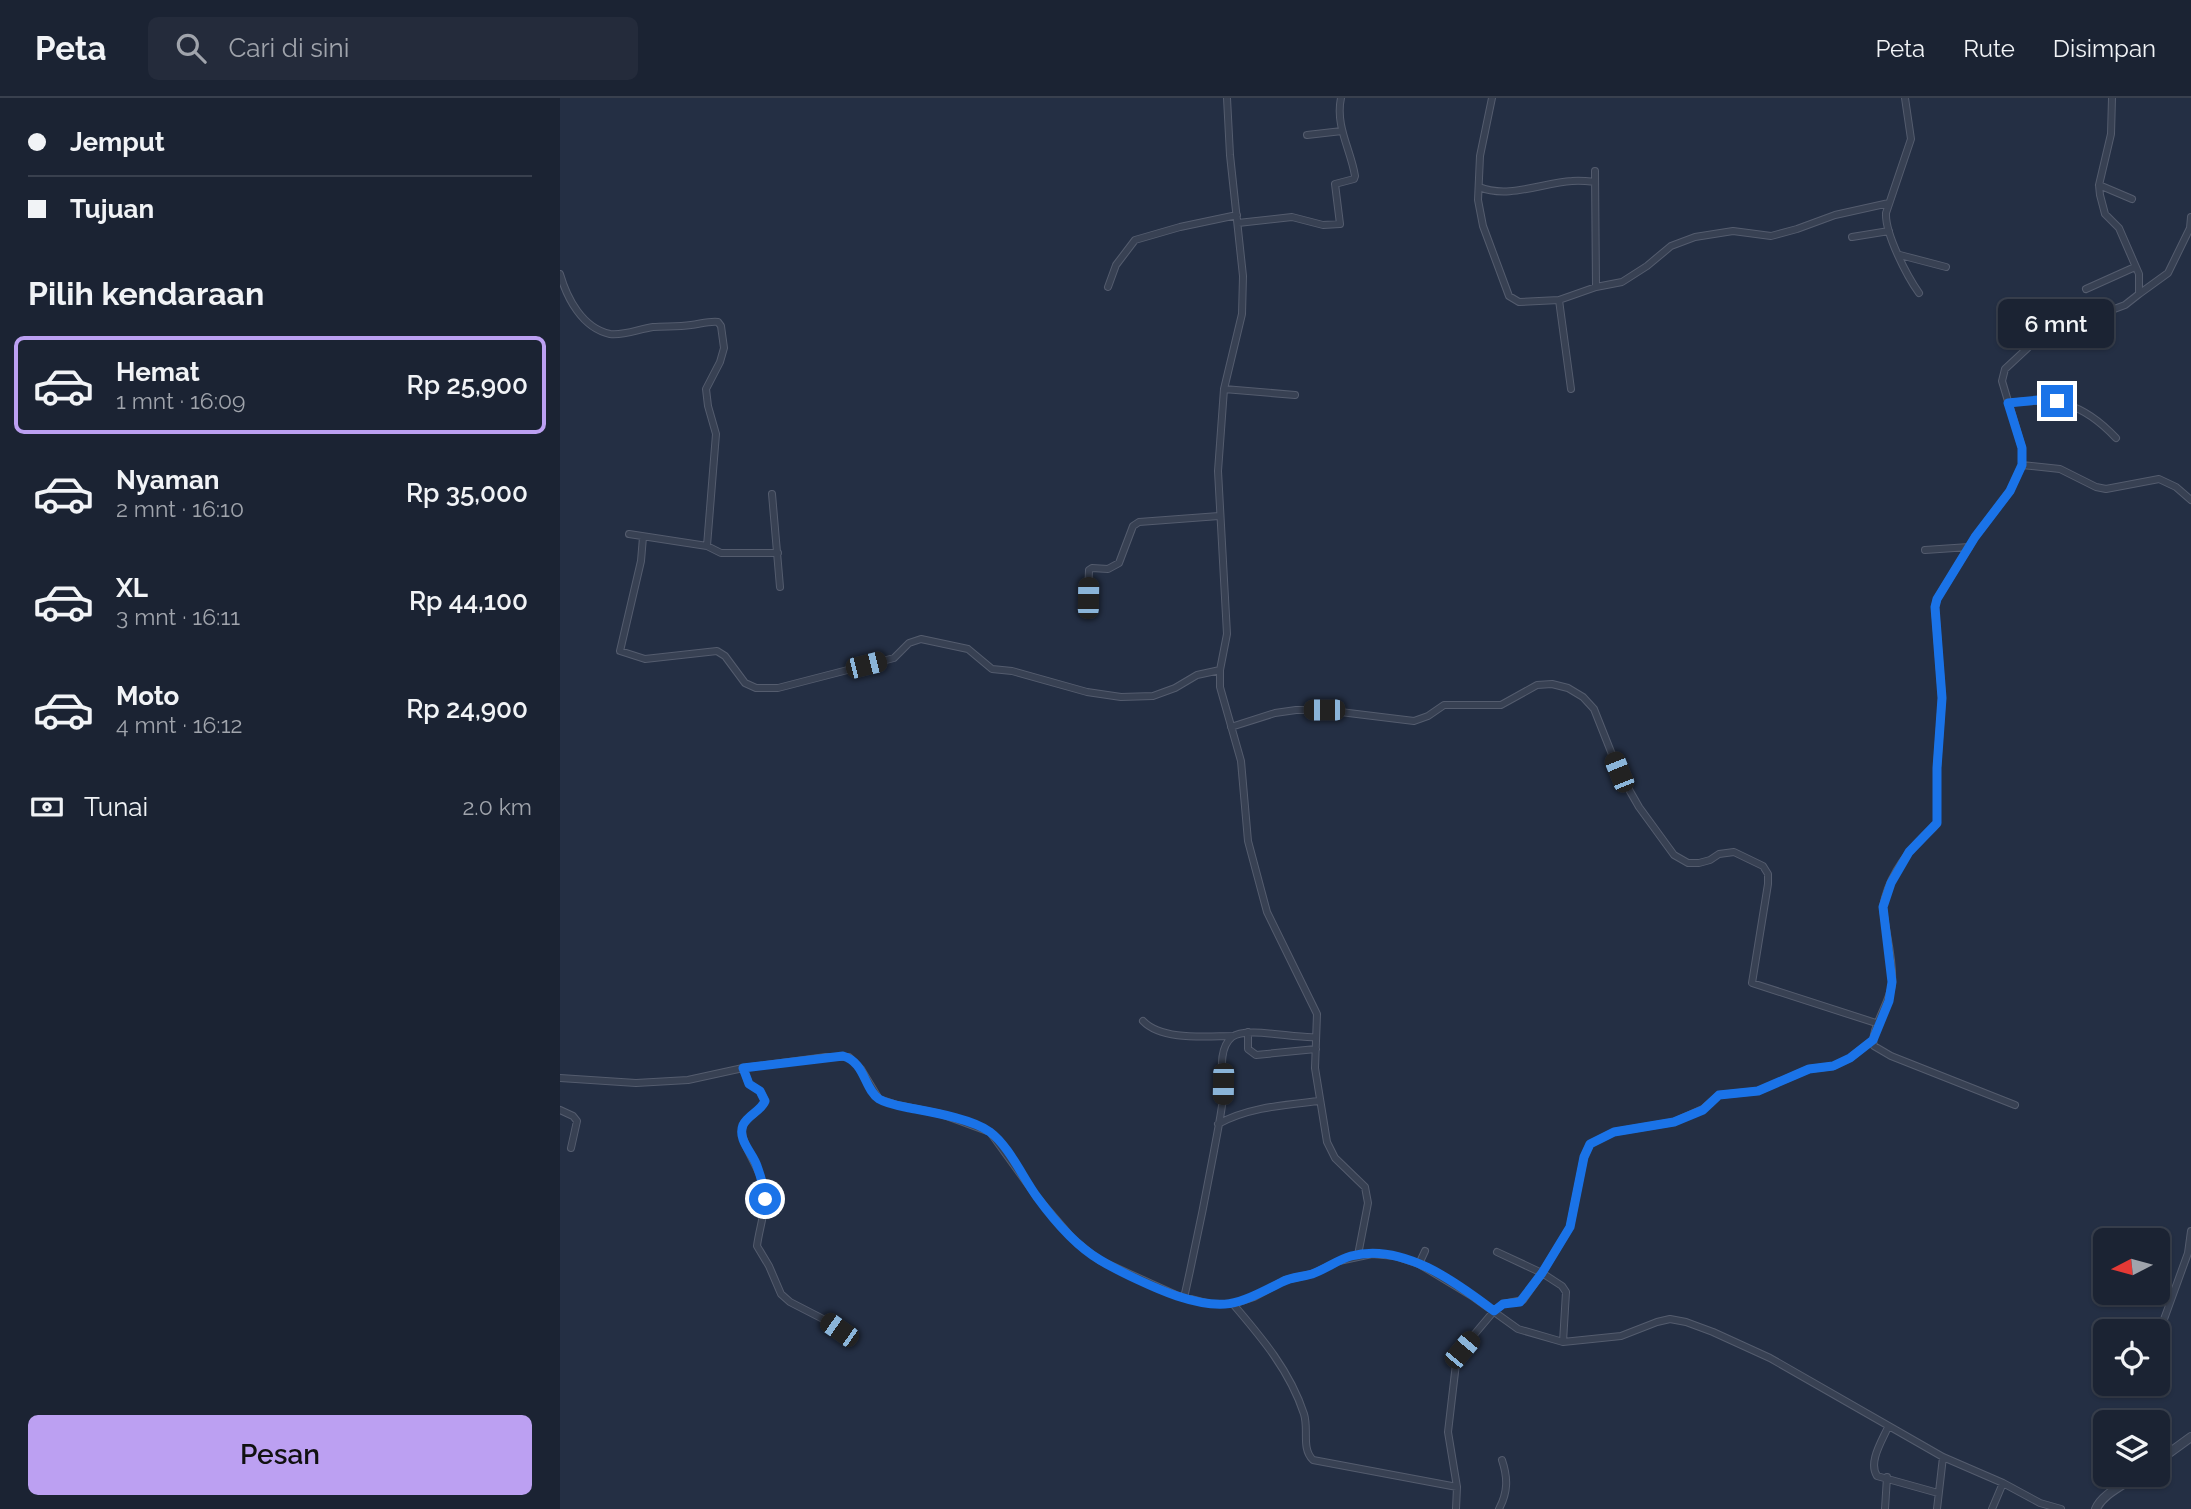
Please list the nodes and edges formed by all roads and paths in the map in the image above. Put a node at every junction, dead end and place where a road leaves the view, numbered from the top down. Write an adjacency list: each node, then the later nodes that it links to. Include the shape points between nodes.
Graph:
1 (1227, 98): 15 (street)
2 (1341, 98): 6 (street)
3 (1492, 98): 11 (street)
4 (1905, 98): 13 (street, via 1912,133)
5 (2112, 98): 10 (street, via 2111,134)
6 (1342, 131): 7 (street); 15 (street, via 1355,176 1335,184 1340,224 1292,217)
7 (1307, 135)
8 (1595, 171): 9 (street)
9 (1595, 182): 11 (street, via 1574,180 1523,190); 23 (street)
10 (2099, 185): 12 (street); 20 (street, via 2105,214 2119,228)
11 (1479, 187): 27 (street, via 1483,226 1509,296 1519,302)
12 (2132, 199)
13 (1889, 203): 16 (street, via 1885,222); 23 (street, via 1771,236 1733,231 1695,237 1671,246 1622,282)
14 (2191, 217): 26 (street, via 2168,273)
15 (1237, 219): 22 (street, via 1180,226 1135,240 1116,265); 28 (street, via 1244,276 1242,314)
16 (1889, 231): 17 (street); 18 (street)
17 (1852, 237)
18 (1900, 255): 19 (street); 25 (street)
19 (1946, 267)
20 (2136, 267): 24 (street); 26 (street)
21 (560, 274): 39 (street, via 571,304 601,331 611,334 711,321 721,326 724,348 706,389 716,433)
22 (1108, 287)
23 (1596, 287): 27 (street)
24 (2086, 289)
25 (1919, 293)
26 (2139, 294): 31 (street, via 2125,305 2055,331 2008,364 2002,381)
27 (1559, 300): 29 (street)
28 (1224, 388): 30 (street); 36 (street)
29 (1571, 389)
30 (1295, 395)
31 (2008, 403): 32 (street, via 2038,400 2071,405 2098,419); 33 (street, via 2022,448)
32 (2116, 438)
33 (2022, 465): 35 (street, via 2060,469 2106,489 2159,479); 40 (street, via 2010,491)
34 (772, 494): 42 (street)
35 (2191, 500)
36 (1219, 516): 44 (street, via 1139,522 1133,526 1119,563 1089,570); 45 (street, via 1227,634)
37 (629, 534): 38 (street)
38 (643, 537): 39 (street); 45 (street, via 620,651 645,659 717,651 745,683 756,688 778,688 894,658 909,643 921,639 968,649 992,669 1121,697 1153,696 1197,675)
39 (707, 546): 42 (street, via 721,553)
40 (1969, 547): 41 (street); 48 (street, via 1935,607 1942,698 1937,823 1909,852 1885,895 1892,982)
41 (1925, 550)
42 (778, 553): 43 (street)
43 (780, 587)
44 (1088, 598)
45 (1220, 670): 46 (street)
46 (1231, 727): 48 (street, via 1296,710 1414,721 1444,705 1501,705 1537,685 1568,688 1594,709 1619,772 1674,855 1699,863 1734,852 1763,866 1768,874 1752,983); 51 (street, via 1241,761 1256,875 1267,912 1315,1008)
47 (1143, 1021): 50 (street, via 1162,1032)
48 (1879, 1024): 52 (street)
49 (1248, 1032): 50 (street); 51 (street); 53 (street, via 1248,1049 1256,1055)
50 (1233, 1036): 59 (street, via 1223,1052)
51 (1316, 1037): 53 (street)
52 (1873, 1040): 57 (street, via 1874,1046 1891,1056); 66 (street, via 1833,1066 1809,1069 1758,1091 1719,1095 1703,1110 1674,1122 1614,1132 1590,1144 1570,1227)
53 (1315, 1049): 56 (street)
54 (743, 1068): 55 (street, via 688,1080 636,1083); 67 (street, via 849,1057 879,1098 990,1132 1073,1238 1099,1260); 71 (street, via 749,1084 765,1101 742,1130 765,1199 757,1246 781,1294)
55 (560, 1078)
56 (1319, 1101): 59 (street, via 1268,1107); 64 (street, via 1326,1142 1340,1164 1365,1187 1368,1203)
57 (2015, 1105)
58 (560, 1110): 60 (street, via 577,1121)
59 (1219, 1124): 67 (street)
60 (572, 1148)
61 (2191, 1231): 70 (street, via 2188,1253)
62 (1425, 1251): 65 (street)
63 (1497, 1252): 66 (street)
64 (1358, 1255): 65 (street, via 1395,1256); 68 (street)
65 (1419, 1264): 69 (street)
66 (1542, 1273): 69 (street, via 1522,1300); 72 (street, via 1566,1292)
67 (1184, 1298): 68 (street)
68 (1233, 1304): 80 (street, via 1284,1370 1304,1415 1306,1448 1313,1460)
69 (1494, 1311): 72 (street, via 1518,1329); 80 (street, via 1455,1363 1448,1432)
70 (2163, 1319)
71 (839, 1330)
72 (1563, 1342): 73 (street, via 1621,1336 1657,1322 1686,1322 1770,1359)
73 (1888, 1427): 76 (street); 78 (street, via 1873,1465 1877,1476)
74 (2191, 1437): 75 (street)
75 (2170, 1452)
76 (1943, 1457): 79 (street); 82 (street)
77 (1502, 1460): 84 (street, via 1508,1477)
78 (1887, 1477): 82 (street); 85 (street)
79 (2003, 1483): 87 (street); 88 (street)
80 (1457, 1487): 83 (street)
81 (2121, 1487): 89 (street, via 2102,1497)
82 (1938, 1493): 86 (street)
83 (1456, 1509)
84 (1499, 1509)
85 (1885, 1509)
86 (1937, 1509)
87 (1992, 1509)
88 (2061, 1509)
89 (2096, 1509)

